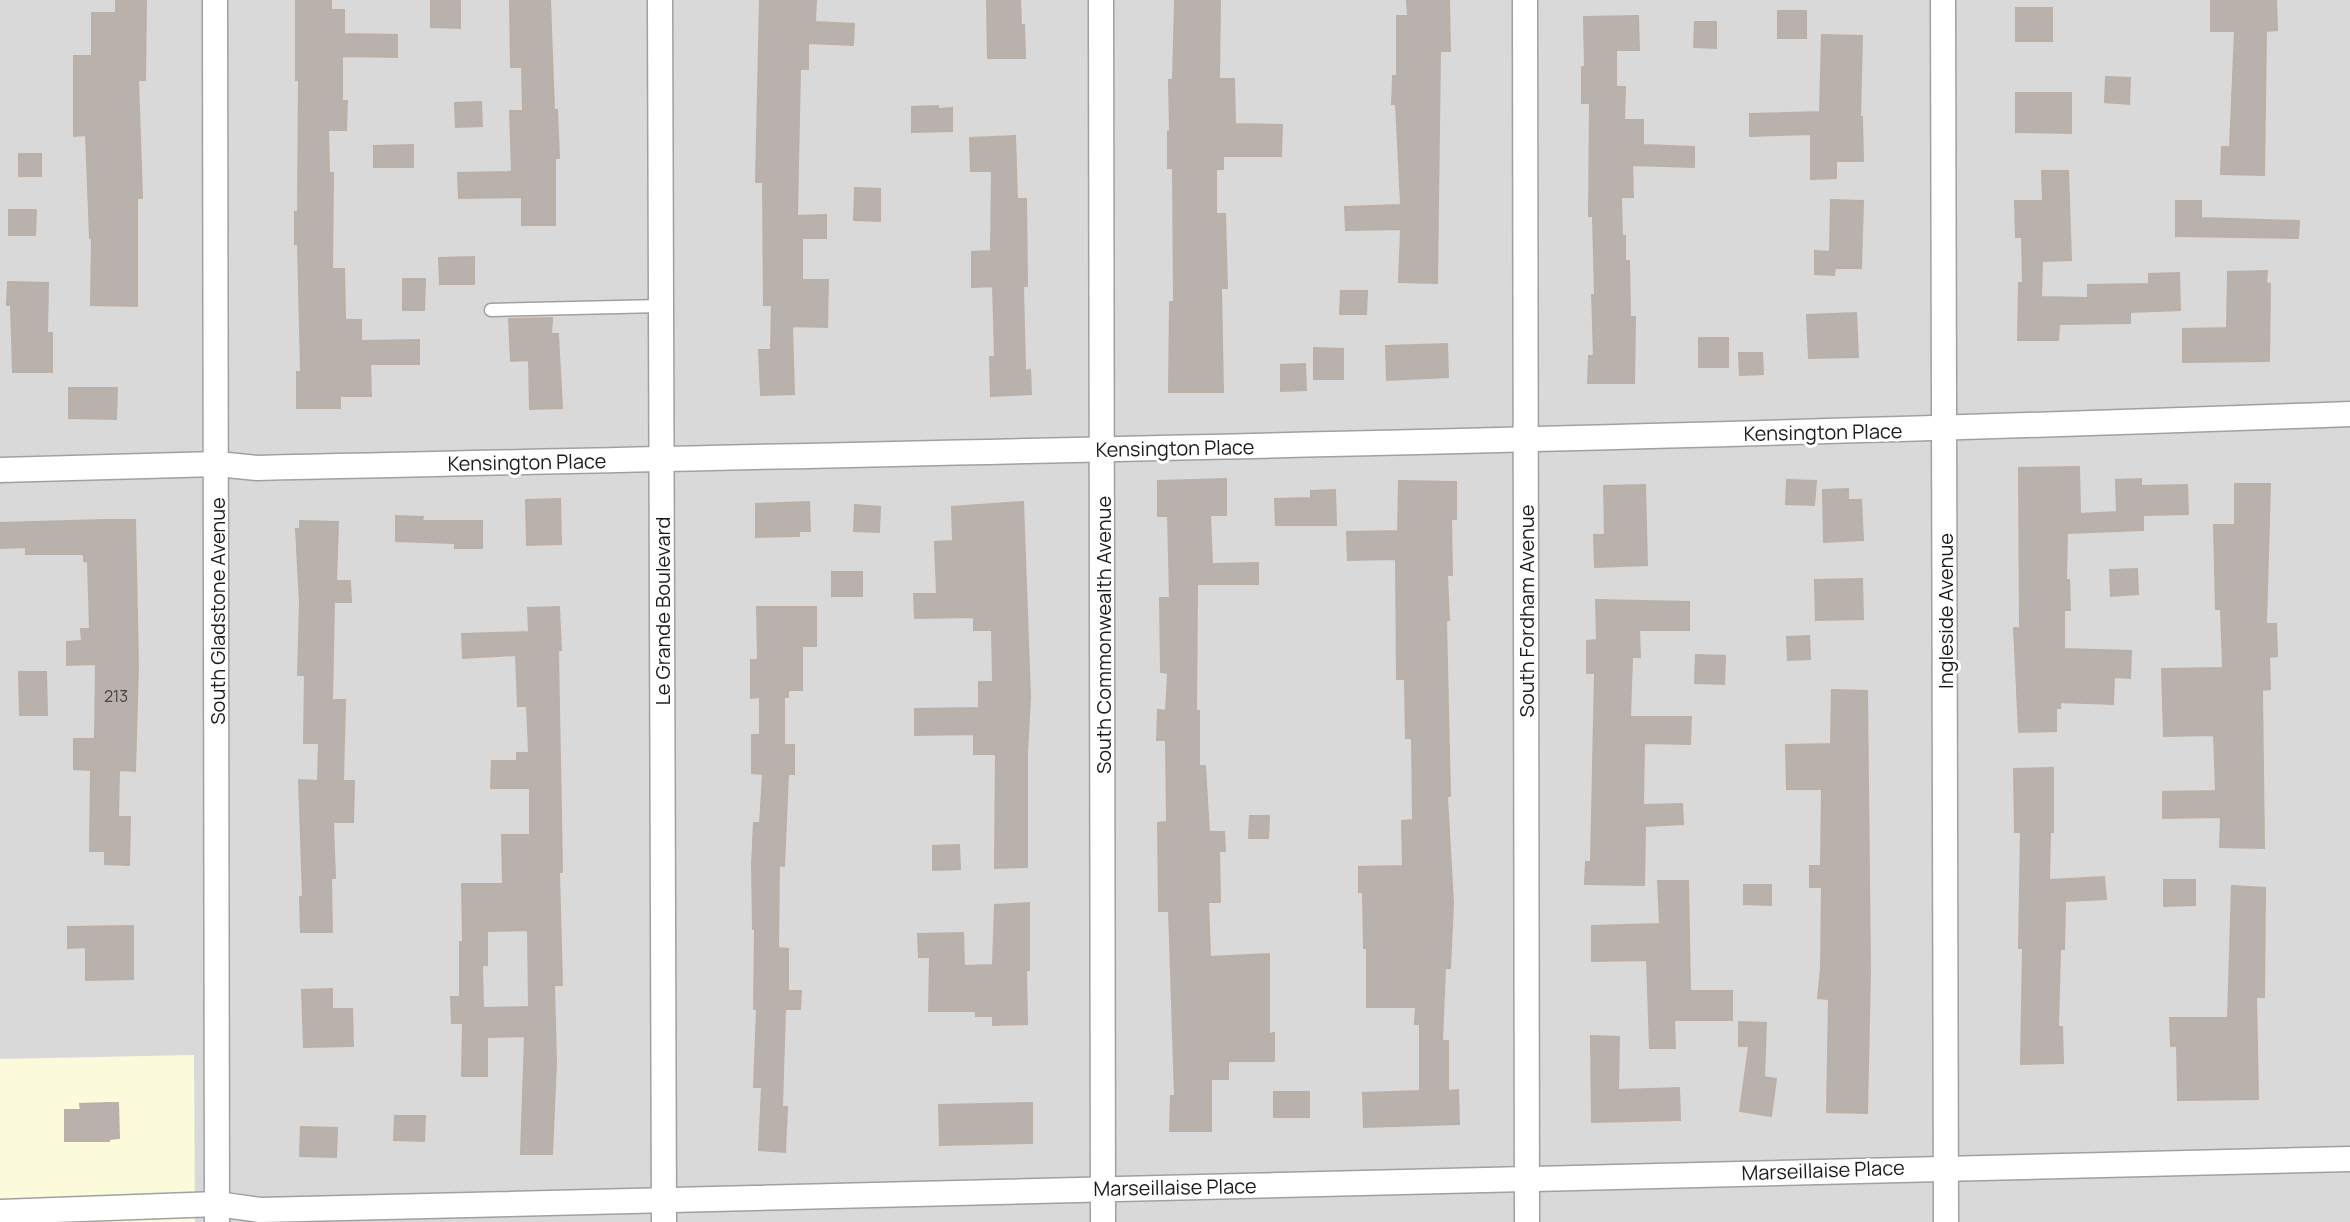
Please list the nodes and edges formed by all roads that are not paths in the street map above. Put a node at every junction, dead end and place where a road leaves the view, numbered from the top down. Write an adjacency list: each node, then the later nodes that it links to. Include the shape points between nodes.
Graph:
1 (215, 0): 13 (street, South Gladstone Avenue)
2 (660, 0): 6 (street, Le Grande Boulevard)
3 (1101, 0): 11 (street, South Commonwealth Avenue)
4 (1525, 0): 10 (street, South Fordham Avenue)
5 (1943, 0): 9 (street, Ingleside Avenue)
6 (661, 306): 7 (lane); 12 (street, Le Grande Boulevard)
7 (491, 310)
8 (2350, 414): 9 (street, Kensington Place)
9 (1945, 429): 10 (street, Kensington Place); 16 (street, Ingleside Avenue)
10 (1526, 440): 11 (street, Kensington Place); 17 (street, South Fordham Avenue)
11 (1102, 450): 12 (street, Kensington Place); 18 (street, South Commonwealth Avenue)
12 (662, 460): 13 (street, Kensington Place, via 257,468); 19 (street, Le Grande Boulevard)
13 (217, 464): 14 (street, Kensington Place); 21 (street, South Gladstone Avenue)
14 (0, 470)
15 (2350, 1159): 16 (street, Marseillaise Place)
16 (1945, 1167): 17 (street, Marseillaise Place); 24 (street, Ingleside Avenue)
17 (1527, 1178): 18 (street, Marseillaise Place); 23 (street, South Fordham Avenue)
18 (1103, 1189): 19 (street, Marseillaise Place); 22 (street, South Commonwealth Avenue)
19 (664, 1210): 21 (street, Marseillaise Place)
20 (0, 1212): 21 (street, Marseillaise Place)
21 (217, 1213)
22 (1103, 1222)
23 (1527, 1222)
24 (1946, 1222)

